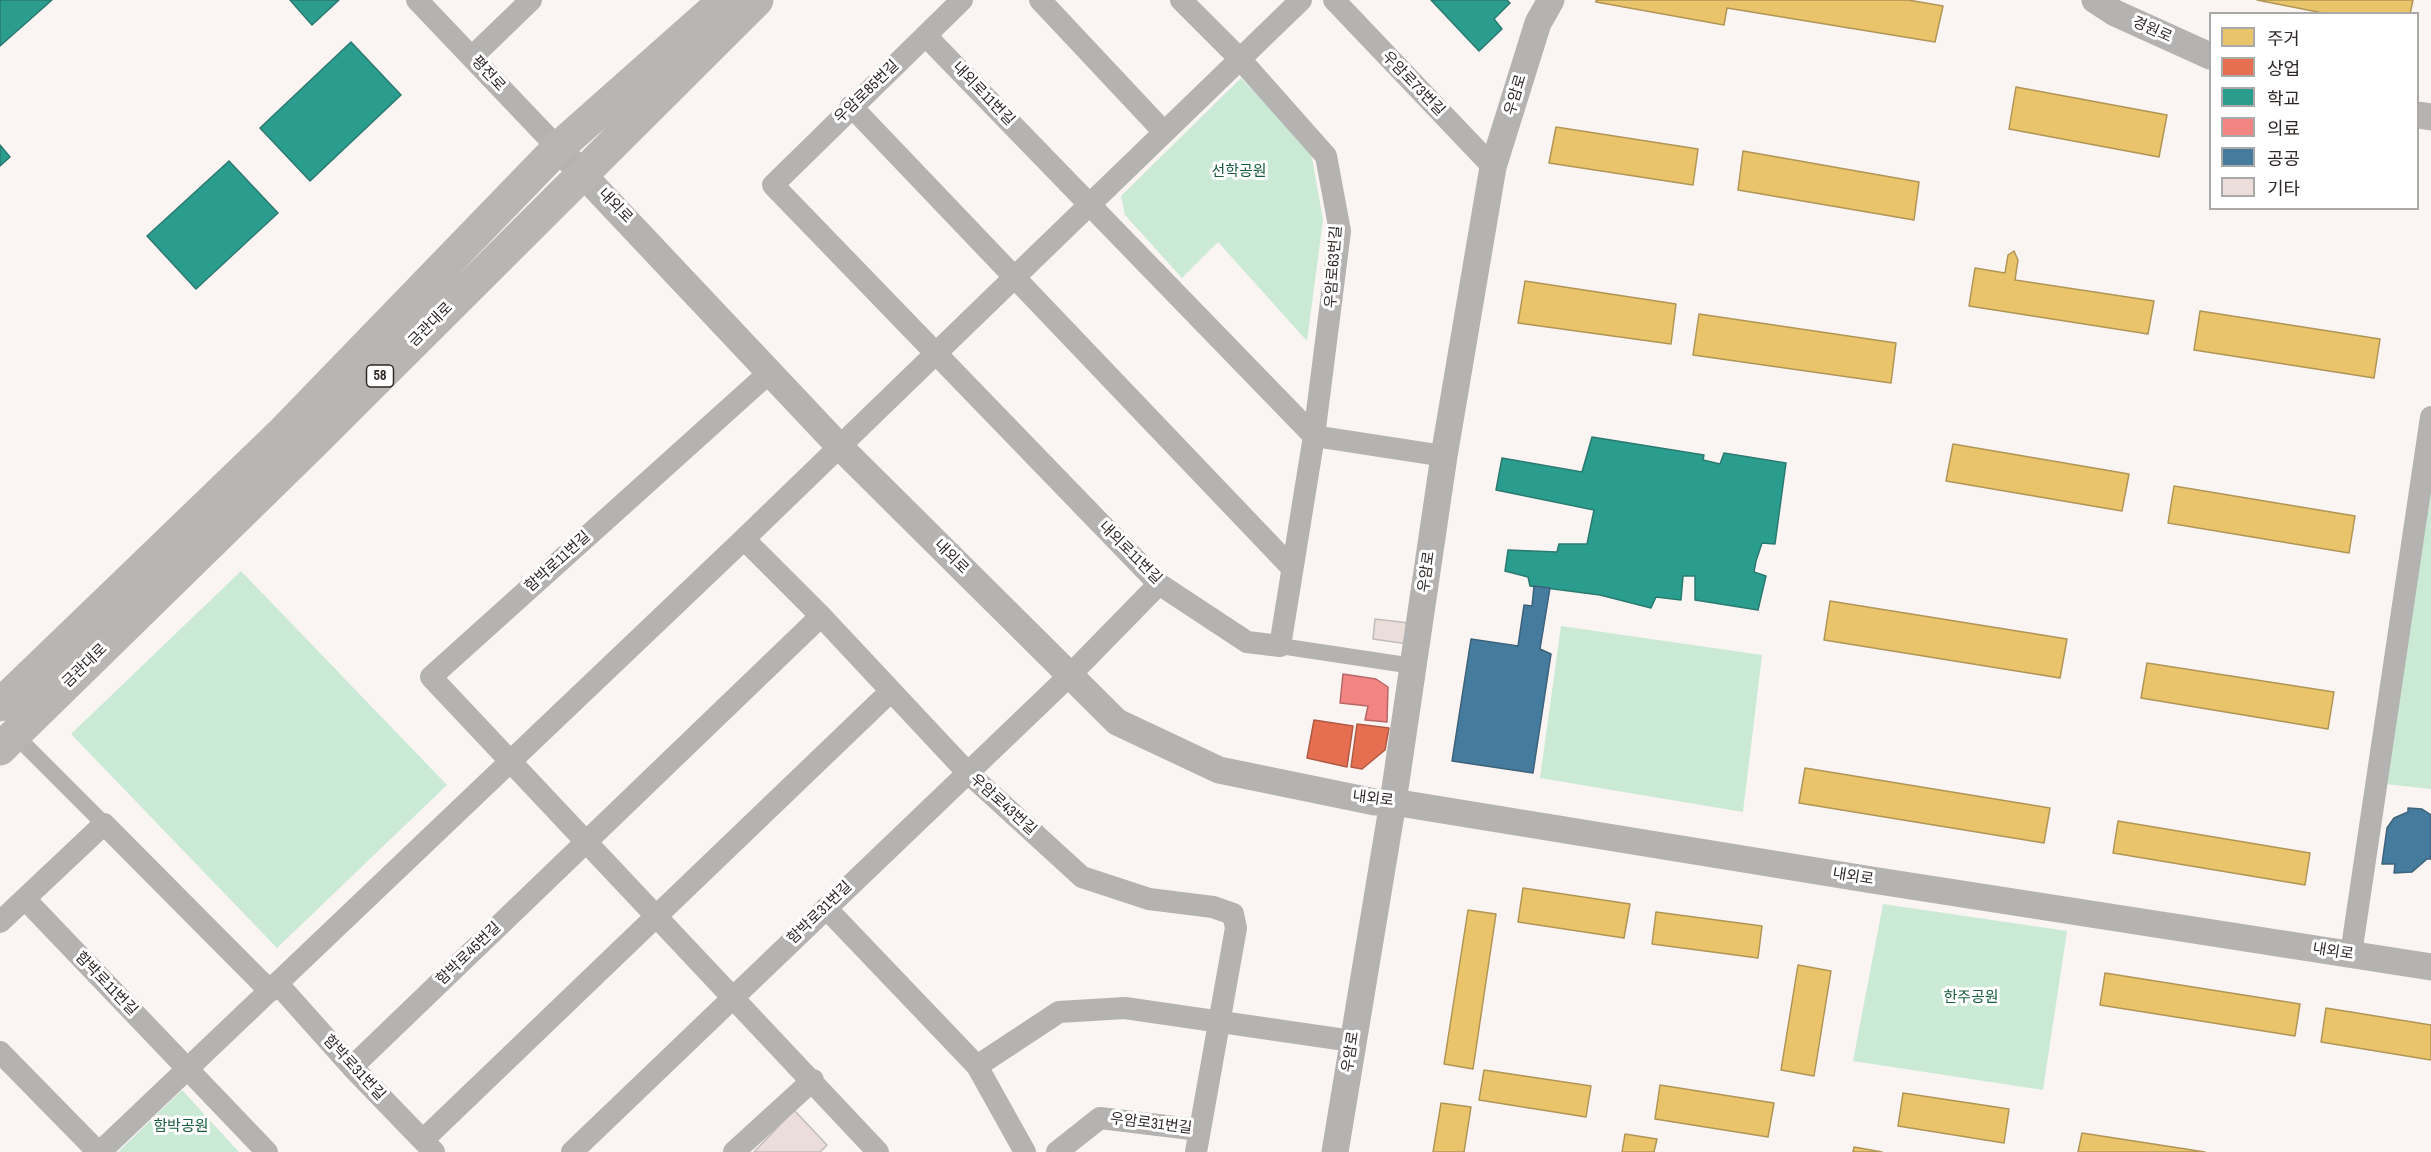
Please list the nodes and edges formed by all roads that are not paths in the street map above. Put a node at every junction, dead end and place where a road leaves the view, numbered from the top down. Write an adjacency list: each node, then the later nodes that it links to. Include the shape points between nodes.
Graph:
1 (417, 0): 14 (street, 평전로)
2 (531, 0): 14 (street)
3 (725, 0): 18 (main road, 금관대로 / 58)
4 (757, 0): 20 (main road, 금관대로 / 58)
5 (962, 0): 12 (street, 우암로85번길)
6 (1040, 0): 17 (street)
7 (1181, 0): 15 (street)
8 (1301, 0): 15 (street)
9 (1334, 0): 19 (street, 우암로73번길)
10 (1551, 0): 19 (street, 우암로, via 1538,23)
11 (2096, 0): 13 (street, 경원로, via 2115,13)
12 (926, 36): 16 (street, 우암로85번길); 22 (street, 내외로11번길)
13 (2209, 55)
14 (472, 57): 18 (street, 평전로)
15 (1240, 59): 17 (street); 27 (street, 우암로63번길, via 1326,156 1340,231)
16 (851, 106): 21 (street, 우암로85번길); 23 (street)
17 (1163, 131): 22 (street)
18 (558, 148): 20 (street, 내외로); 38 (main road, 금관대로 / 58, via 284,431)
19 (1493, 167): 29 (street, 우암로)
20 (583, 173): 25 (street, 내외로); 39 (main road, 금관대로 / 58)
21 (773, 185): 24 (street, 내외로11번길)
22 (1090, 203): 23 (street); 27 (street)
23 (1013, 276): 24 (street); 31 (street)
24 (933, 353): 28 (street); 32 (street, 내외로11번길)
25 (771, 371): 28 (street, 내외로); 40 (street, 함박로11번길, via 431,677)
26 (2431, 417): 49 (street)
27 (1314, 436): 29 (street); 31 (street, 우암로63번길)
28 (838, 445): 30 (street); 36 (street, 내외로)
29 (1444, 456): 35 (street, 우암로)
30 (744, 538): 33 (street, 우암로43번길); 40 (street)
31 (1292, 568): 34 (street, 우암로63번길)
32 (1159, 584): 34 (street, 내외로11번길, via 1247,642); 36 (street, 함박로31번길)
33 (821, 615): 37 (street, 우암로43번길); 44 (street, 함박로45번길)
34 (1280, 646): 35 (street, 내외로11번길)
35 (1413, 666): 42 (street, 우암로)
36 (1069, 676): 41 (street, 함박로31번길); 42 (street, 내외로, via 1117,722 1219,770 1375,802)
37 (891, 691): 41 (street, 우암로43번길); 47 (street)
38 (0, 705)
39 (8, 742): 43 (street)
40 (511, 760): 44 (street); 51 (street)
41 (966, 772): 46 (street, 함박로31번길); 53 (street, 우암로43번길, via 1082,877 1149,899 1213,907 1233,914 1236,928)
42 (1393, 802): 49 (street, 내외로); 54 (street, 우암로)
43 (104, 824): 45 (street); 51 (street)
44 (586, 842): 47 (street); 57 (street, 함박로45번길)
45 (25, 899): 48 (street); 58 (street, 함박로11번길)
46 (826, 908): 52 (street, 함박로31번길); 56 (street)
47 (658, 915): 52 (street); 61 (street)
48 (0, 922)
49 (2351, 954): 50 (street, 내외로)
50 (2431, 967)
51 (273, 987): 57 (street, 함박로31번길); 58 (street)
52 (733, 997): 59 (street); 64 (street, 함박로31번길)
53 (1220, 1022): 54 (street); 56 (street, via 1125,1008 1059,1012); 60 (street)
54 (1352, 1041): 69 (street, 우암로)
55 (0, 1052): 62 (street)
56 (977, 1066): 67 (street)
57 (352, 1067): 61 (street, 함박로31번길)
58 (188, 1069): 62 (street); 63 (street)
59 (813, 1080): 65 (street); 66 (street)
60 (1198, 1141): 68 (street, 우암로31번길, via 1100,1118)
61 (428, 1146)
62 (99, 1152)
63 (267, 1152)
64 (573, 1152)
65 (734, 1152)
66 (878, 1152)
67 (1024, 1152)
68 (1057, 1152)
69 (1335, 1152)

